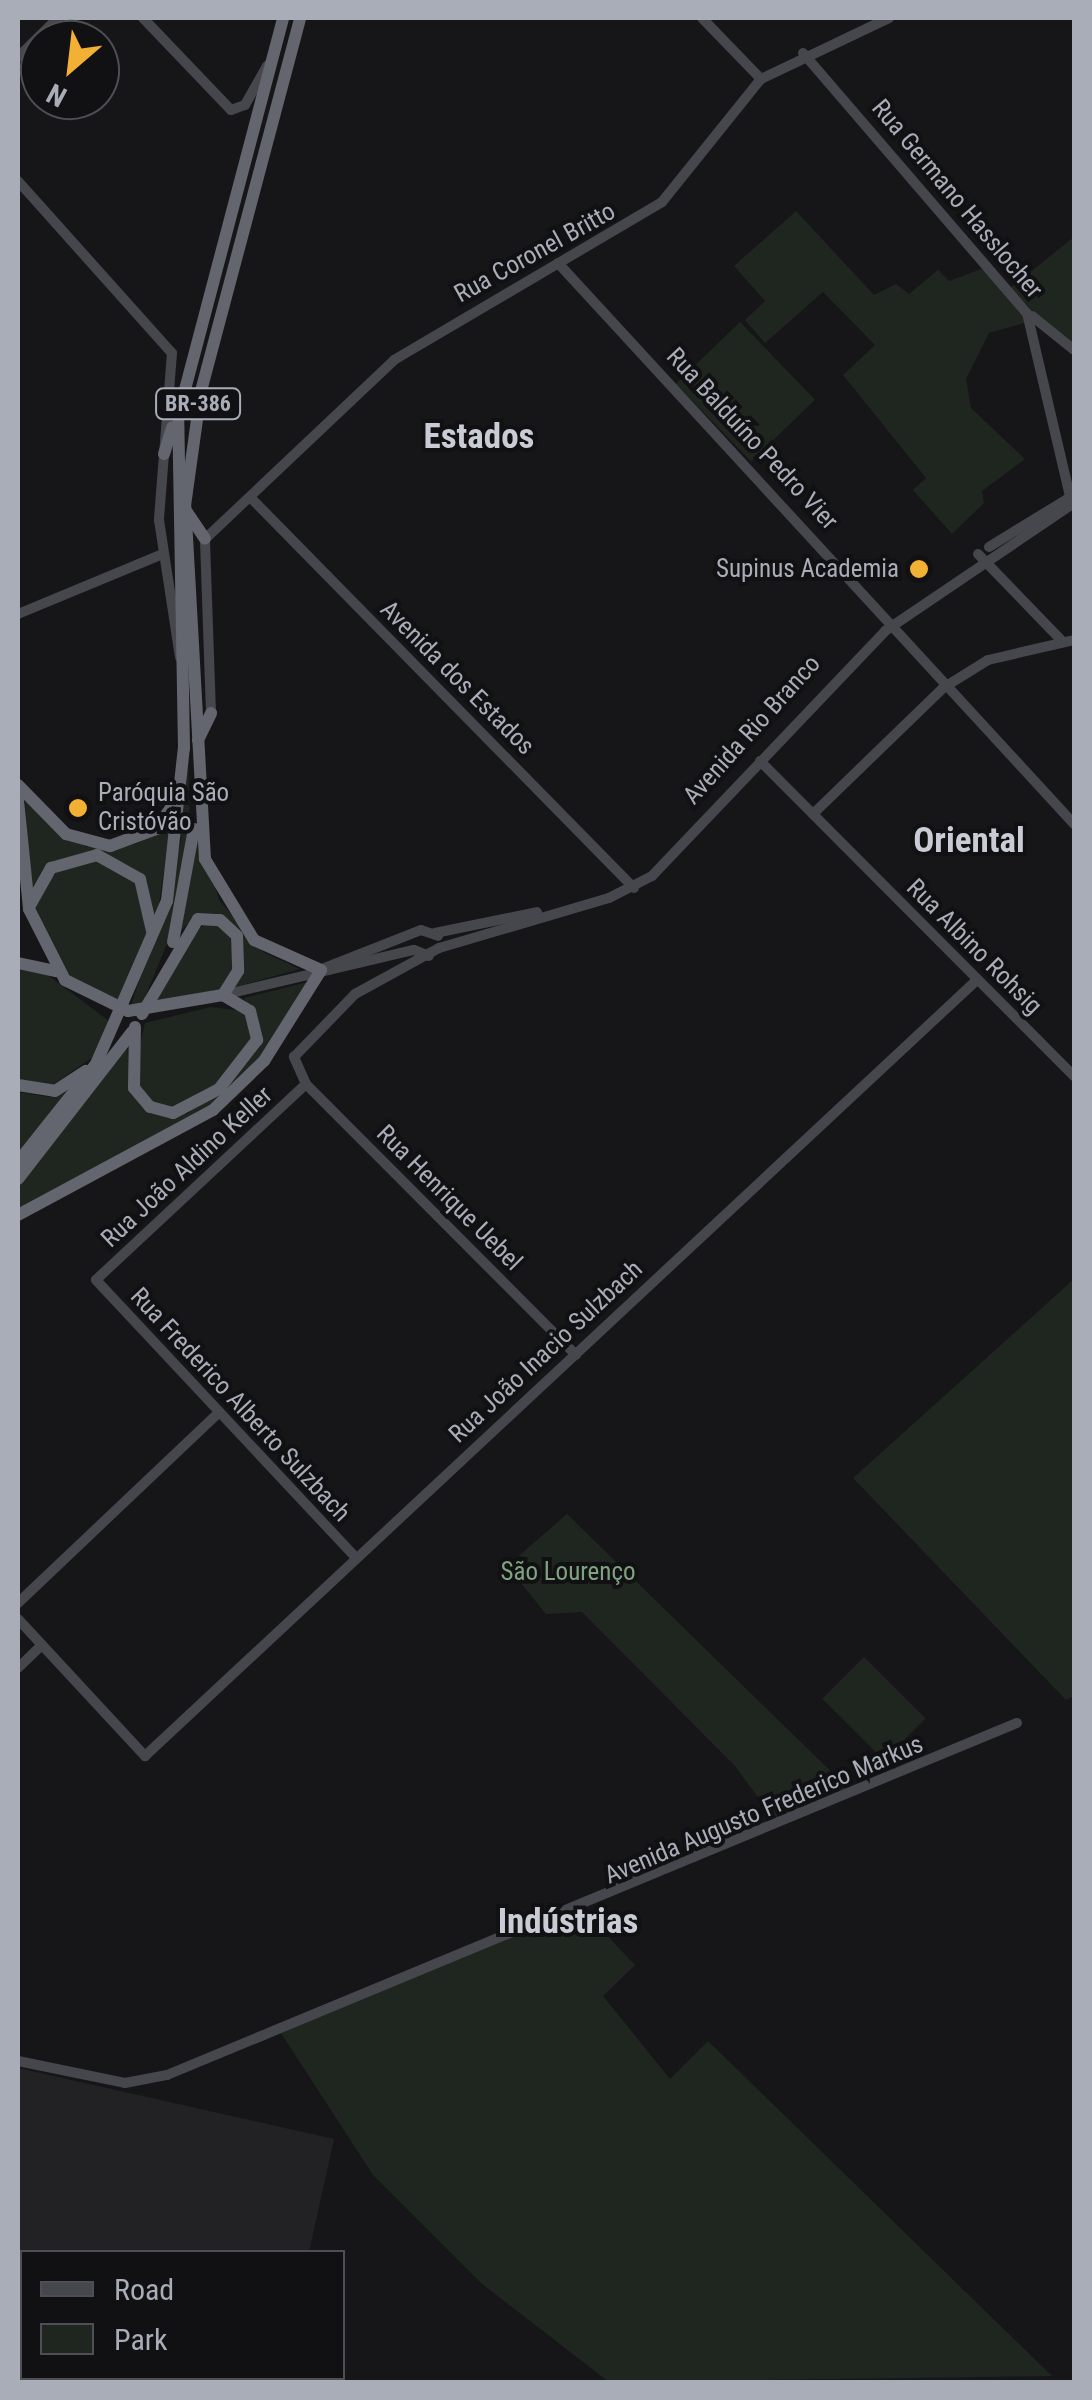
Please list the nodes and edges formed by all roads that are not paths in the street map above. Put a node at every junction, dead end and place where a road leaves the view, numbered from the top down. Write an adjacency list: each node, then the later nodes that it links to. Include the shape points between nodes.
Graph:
1 (58, 18): 8 (street)
2 (143, 18): 9 (street, via 231,110 241,110)
3 (283, 18): 9 (highway, BR-386)
4 (300, 18): 21 (highway, BR-386, via 200,392)
5 (702, 18): 10 (street)
6 (889, 18): 7 (street, Rua Coronel Britto)
7 (803, 53): 10 (street, Rua Coronel Britto); 13 (street, Rua Germano Hasslocher)
8 (18, 57)
9 (271, 59): 17 (highway, BR-386)
10 (761, 79): 12 (street, Rua Coronel Britto, via 662,202)
11 (18, 181): 18 (street, via 172,353)
12 (558, 263): 19 (street, Rua Coronel Britto, via 381,369); 26 (street, Rua Balduíno Pedro Vier)
13 (1027, 312): 14 (street); 15 (street, Rua Germano Hasslocher)
14 (1050, 330): 15 (street); 16 (street)
15 (1036, 331): 20 (street, Rua Germano Hasslocher)
16 (1074, 350)
17 (178, 416): 18 (highway); 28 (highway, BR-386)
18 (164, 454): 24 (street)
19 (250, 497): 22 (street, Rua Coronel Britto); 40 (street, Avenida dos Estados)
20 (1072, 500): 23 (street, Avenida Rio Branco)
21 (185, 506): 22 (highway); 31 (highway, BR-386)
22 (205, 539): 30 (street)
23 (980, 556): 26 (street, Avenida Rio Branco); 27 (street)
24 (160, 560): 25 (street); 28 (street)
25 (18, 614)
26 (889, 623): 29 (street, Rua Balduíno Pedro Vier); 32 (street, Avenida Rio Branco); 40 (street, Avenida Rio Branco)
27 (1068, 641): 29 (street, via 988,660)
28 (180, 658): 34 (highway, BR-386)
29 (942, 688): 37 (street); 38 (street, Rua Balduíno Pedro Vier)
30 (211, 713): 31 (highway)
31 (196, 748): 36 (highway, BR-386)
32 (760, 761): 37 (street, Rua Albino Rohsig); 40 (street, Avenida Rio Branco)
33 (18, 785): 34 (highway, via 66,834 110,846 156,829)
34 (183, 788): 44 (highway, BR-386)
35 (18, 800): 39 (highway)
36 (197, 802): 47 (highway, BR-386); 49 (highway, via 205,859 228,908 269,952)
37 (813, 814): 52 (street, Rua Albino Rohsig)
38 (1074, 824)
39 (19, 879): 41 (highway)
40 (633, 886): 42 (street); 45 (street, Avenida Rio Branco)
41 (29, 909): 44 (highway, via 52,868 109,858 147,890); 51 (highway)
42 (435, 933): 43 (street); 45 (street)
43 (414, 936): 46 (street); 49 (street)
44 (151, 948): 55 (highway, BR-386)
45 (440, 949): 46 (street); 50 (street); 50 (street)
46 (415, 951): 49 (street); 50 (street)
47 (170, 954): 53 (highway, via 198,919 227,923 240,963); 54 (highway, BR-386)
48 (18, 964): 51 (highway)
49 (321, 970): 53 (street); 61 (highway, via 264,1061 213,1110)
50 (407, 970): 57 (street, Rua Henrique Uebel, via 356,994 294,1056 293,1069)
51 (58, 971): 53 (highway, via 95,1001 128,1011)
52 (977, 980): 56 (street, Rua Albino Rohsig); 63 (street, Rua João Inacio Sulzbach)
53 (222, 995): 54 (highway, via 250,1011 256,1040 234,1075 184,1112 157,1110 134,1088)
54 (135, 1027): 60 (highway, BR-386)
55 (96, 1064): 58 (highway, via 54,1091); 59 (highway, BR-386)
56 (1074, 1076)
57 (306, 1084): 62 (street, Rua João Aldino Keller); 63 (street, Rua Henrique Uebel)
58 (18, 1085)
59 (18, 1162)
60 (18, 1179)
61 (18, 1215)
62 (96, 1280): 64 (street, Rua Frederico Alberto Sulzbach)
63 (576, 1355): 65 (street, Rua João Inacio Sulzbach)
64 (218, 1413): 65 (street, Rua Frederico Alberto Sulzbach); 66 (street)
65 (356, 1558): 68 (street, Rua João Inacio Sulzbach, via 146,1756)
66 (18, 1603)
67 (18, 1619): 68 (street)
68 (42, 1645): 69 (street)
69 (18, 1668)
70 (1017, 1723): 71 (street, Avenida Augusto Frederico Markus, via 166,2075 125,2084)
71 (18, 2061)

